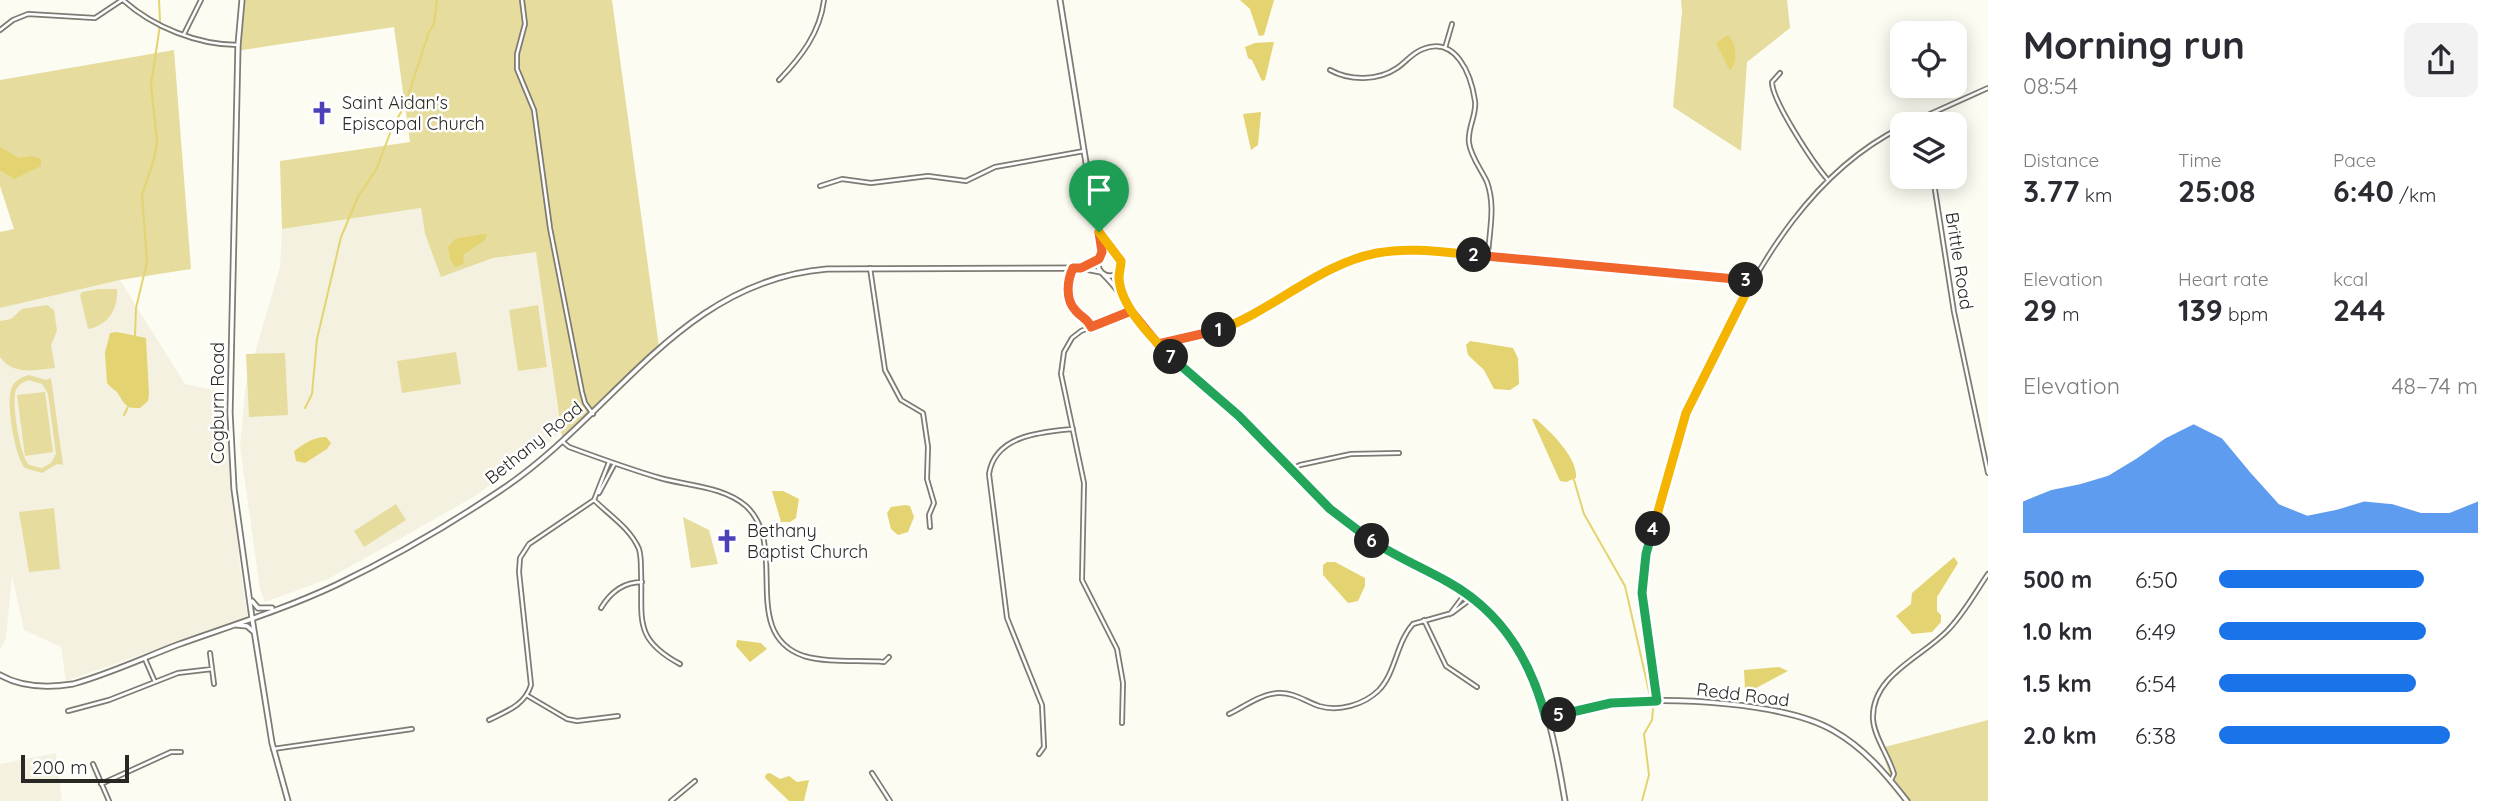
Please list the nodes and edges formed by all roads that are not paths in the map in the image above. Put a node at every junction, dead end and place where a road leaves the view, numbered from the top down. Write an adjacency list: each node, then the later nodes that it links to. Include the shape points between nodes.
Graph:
1 (122, 0): 8 (street, via 95,18 28,14); 9 (street)
2 (201, 0): 9 (street)
3 (242, 0): 10 (street, Cogburn Road)
4 (522, 0): 36 (street, via 525,24 517,68 534,110 550,228 582,392)
5 (824, 0): 14 (street, via 805,52)
6 (1060, 0): 18 (street)
7 (1452, 24): 11 (street)
8 (0, 30)
9 (184, 34): 10 (street)
10 (238, 46): 49 (street, Cogburn Road, via 230,432)
11 (1446, 48): 12 (street, via 1421,50 1395,70 1378,76 1349,78); 24 (street, via 1463,63 1475,99 1468,140 1492,201)
12 (1331, 70)
13 (1780, 73): 19 (street, via 1772,82 1773,95)
14 (779, 80)
15 (1988, 88): 16 (street)
16 (1934, 112)
17 (1890, 134): 19 (street)
18 (1084, 152): 20 (street, via 995,167 966,181 928,176 871,183 842,179); 22 (street)
19 (1828, 180): 31 (street)
20 (820, 186)
21 (1935, 189): 43 (street, Brittle Road, via 1954,312)
22 (1099, 232): 23 (street); 25 (street)
23 (1117, 255): 25 (street, via 1106,253); 29 (street)
24 (1488, 257): 31 (street); 35 (street, via 1404,250 1365,256 1225,328)
25 (1100, 258): 28 (street, Bethany Road); 30 (street)
26 (870, 268): 27 (street, Bethany Road); 36 (street, Bethany Road, via 797,273 732,295 653,352); 45 (street, via 885,370 901,400 923,413 926,479 934,503)
27 (1073, 268): 28 (street, Bethany Road); 34 (street, via 1068,292 1073,308)
28 (1081, 268): 30 (street, Bethany Road)
29 (1121, 269): 30 (street, via 1115,275); 32 (street, via 1119,278)
30 (1102, 273): 32 (street)
31 (1752, 281): 68 (street, via 1686,413 1646,554 1643,608)
32 (1128, 306): 33 (street)
33 (1131, 311): 34 (street); 35 (street)
34 (1091, 327): 37 (street, via 1068,342 1062,363)
35 (1158, 344): 42 (street)
36 (593, 414): 38 (street, Bethany Road)
37 (1073, 429): 74 (street, via 1084,483 1082,580 1117,649 1123,683); 78 (street, via 1010,442 998,453 989,474 1007,618 1042,705 1044,747)
38 (563, 442): 40 (street); 51 (street, Bethany Road, via 472,508 336,585)
39 (1399, 453): 42 (street, via 1351,454)
40 (609, 462): 41 (street); 44 (street)
41 (614, 464): 44 (street); 60 (street, via 721,493 747,508 764,540 770,625 788,647 812,658 884,662)
42 (1292, 470): 48 (street, via 1363,535)
43 (1988, 473)
44 (596, 498): 47 (street, via 638,547); 67 (street, via 529,544 520,558 531,675)
45 (930, 527)
46 (1988, 575): 81 (street, via 1947,632 1898,671 1877,698 1874,724 1891,762)
47 (642, 582): 52 (street, via 621,587); 61 (street, via 642,619 649,640)
48 (1465, 593): 50 (street); 53 (street)
49 (250, 598): 51 (street, via 261,609); 54 (street, Cogburn Road)
50 (1472, 598): 53 (street); 72 (street, via 1499,622 1520,650)
51 (278, 608): 54 (street, Bethany Road)
52 (601, 608)
53 (1450, 614): 55 (street)
54 (252, 618): 56 (street, Bethany Road); 57 (street, Cogburn Road)
55 (1424, 620): 66 (street, via 1446,666); 70 (street, via 1410,627 1385,682 1365,700 1330,708 1278,693)
56 (231, 625): 57 (street, via 245,625); 59 (street, Bethany Road)
57 (255, 632): 76 (street, Cogburn Road)
58 (210, 653): 62 (street)
59 (144, 657): 63 (street, Bethany Road, via 85,681 59,686 20,684); 64 (street)
60 (889, 657)
61 (680, 664)
62 (212, 669): 64 (street, via 178,673); 65 (street)
63 (0, 675)
64 (155, 682): 69 (street)
65 (214, 684)
66 (1477, 687)
67 (528, 696): 71 (street, via 567,719); 73 (street)
68 (1657, 701): 72 (street, Redd Road, via 1611,703); 81 (street, Redd Road, via 1763,709 1804,717 1847,739)
69 (68, 711)
70 (1229, 714)
71 (618, 716)
72 (1546, 719): 88 (street)
73 (489, 720)
74 (1122, 723)
75 (412, 729): 76 (street)
76 (274, 750): 85 (street, Cogburn Road)
77 (181, 752): 83 (street)
78 (1040, 754)
79 (93, 764): 83 (street)
80 (872, 773): 87 (street)
81 (1891, 780): 89 (street, Redd Road)
82 (695, 781): 86 (street)
83 (101, 784): 84 (street)
84 (109, 801)
85 (288, 801)
86 (671, 801)
87 (890, 801)
88 (1565, 801)
89 (1906, 801)

